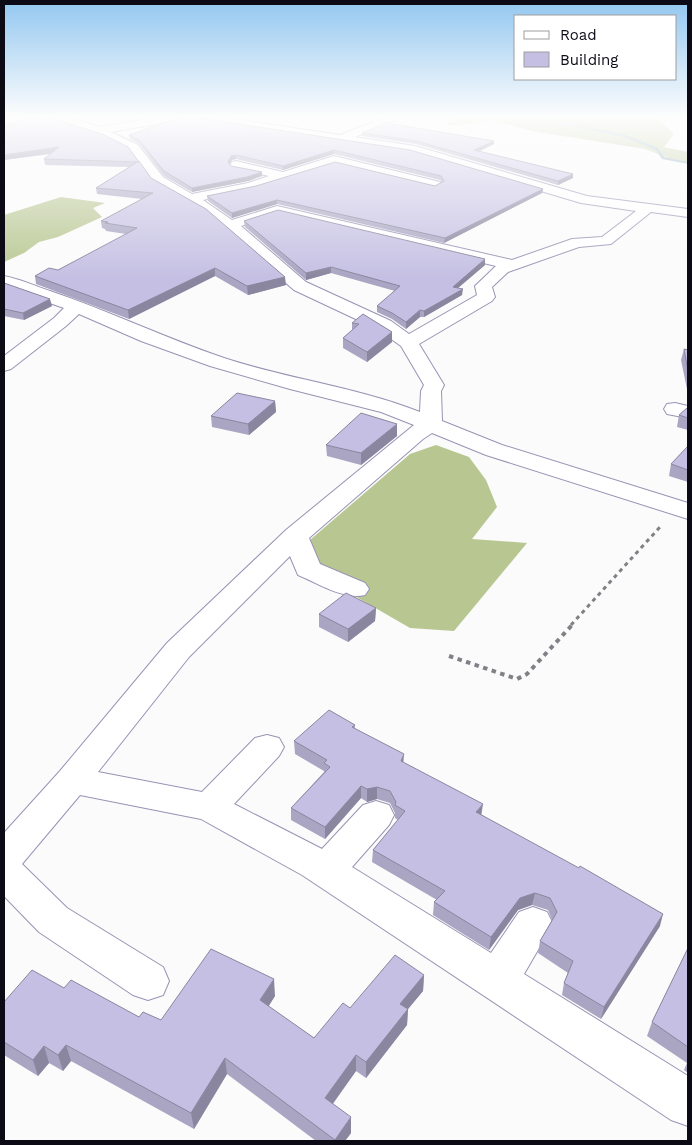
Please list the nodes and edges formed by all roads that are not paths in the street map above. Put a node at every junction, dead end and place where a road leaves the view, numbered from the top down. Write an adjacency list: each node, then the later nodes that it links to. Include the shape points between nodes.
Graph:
1 (152, 171): 8 (street, via 158,180)
2 (267, 171): 6 (street)
3 (296, 171): 6 (street)
4 (378, 171): 7 (street)
5 (489, 171): 9 (street, via 586,200)
6 (284, 175): 8 (street, via 251,186)
7 (435, 186)
8 (188, 199): 11 (street)
9 (649, 207): 10 (street); 12 (street, via 606,241 577,242)
10 (688, 213)
11 (230, 225): 12 (street, via 277,210); 15 (street, via 300,286 384,325)
12 (514, 265): 15 (street, via 502,270 483,286 486,297)
13 (4, 281): 14 (street)
14 (76, 306): 16 (street); 17 (street, via 217,362 388,407)
15 (408, 342): 17 (street, via 434,385 431,391)
16 (4, 365)
17 (431, 424): 18 (street, via 502,453); 19 (street, via 414,434)
18 (683, 509)
19 (295, 536): 20 (street, via 308,569); 22 (street, via 178,650)
20 (355, 589)
21 (267, 747): 23 (street)
22 (72, 780): 23 (street); 25 (street)
23 (209, 807): 27 (street)
24 (376, 815): 27 (street)
25 (4, 859)
26 (4, 871): 30 (street, via 53,920)
27 (326, 871): 29 (street)
28 (534, 924): 29 (street)
29 (497, 980): 31 (street)
30 (148, 981)
31 (688, 1103)

